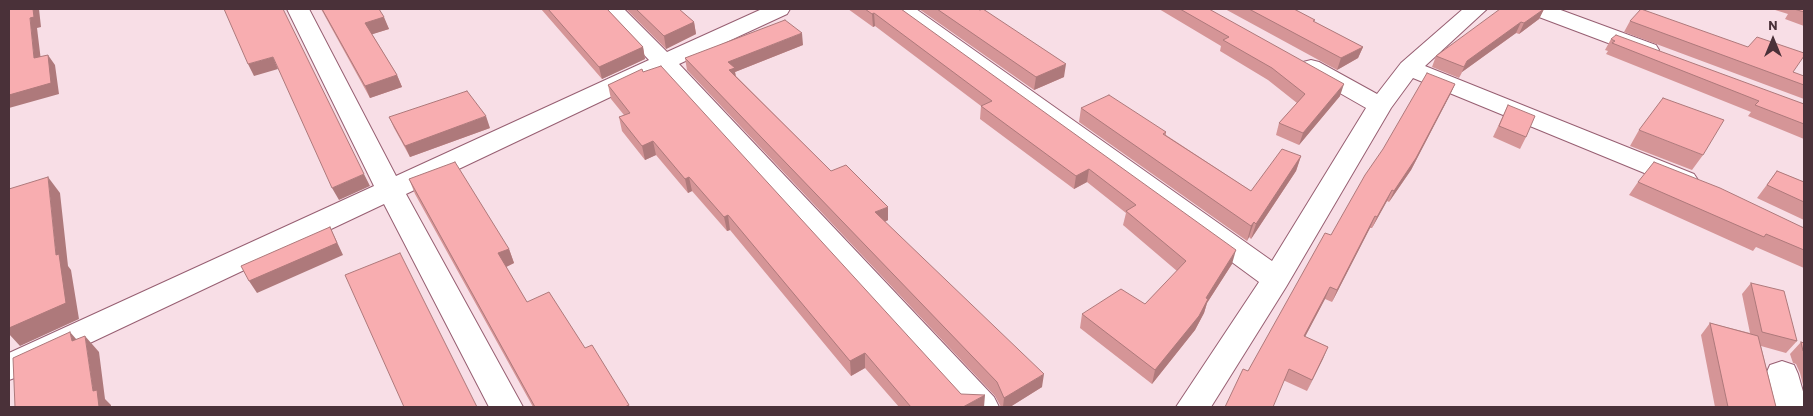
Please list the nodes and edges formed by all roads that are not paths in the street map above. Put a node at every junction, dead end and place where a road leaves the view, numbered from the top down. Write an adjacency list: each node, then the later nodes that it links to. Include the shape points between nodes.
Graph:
1 (298, 9): 13 (street)
2 (612, 9): 9 (street)
3 (779, 9): 9 (street)
4 (902, 9): 14 (street)
5 (1476, 9): 10 (street)
6 (1539, 9): 8 (street)
7 (1294, 57): 11 (street)
8 (1667, 57)
9 (664, 62): 13 (street); 18 (street)
10 (1409, 68): 11 (street); 12 (street)
11 (1380, 106): 14 (street)
12 (1702, 187)
13 (390, 190): 15 (street); 17 (street)
14 (1276, 279): 19 (street)
15 (9, 367)
16 (1782, 374): 20 (street)
17 (506, 407)
18 (982, 407)
19 (1193, 407)
20 (1791, 407)

